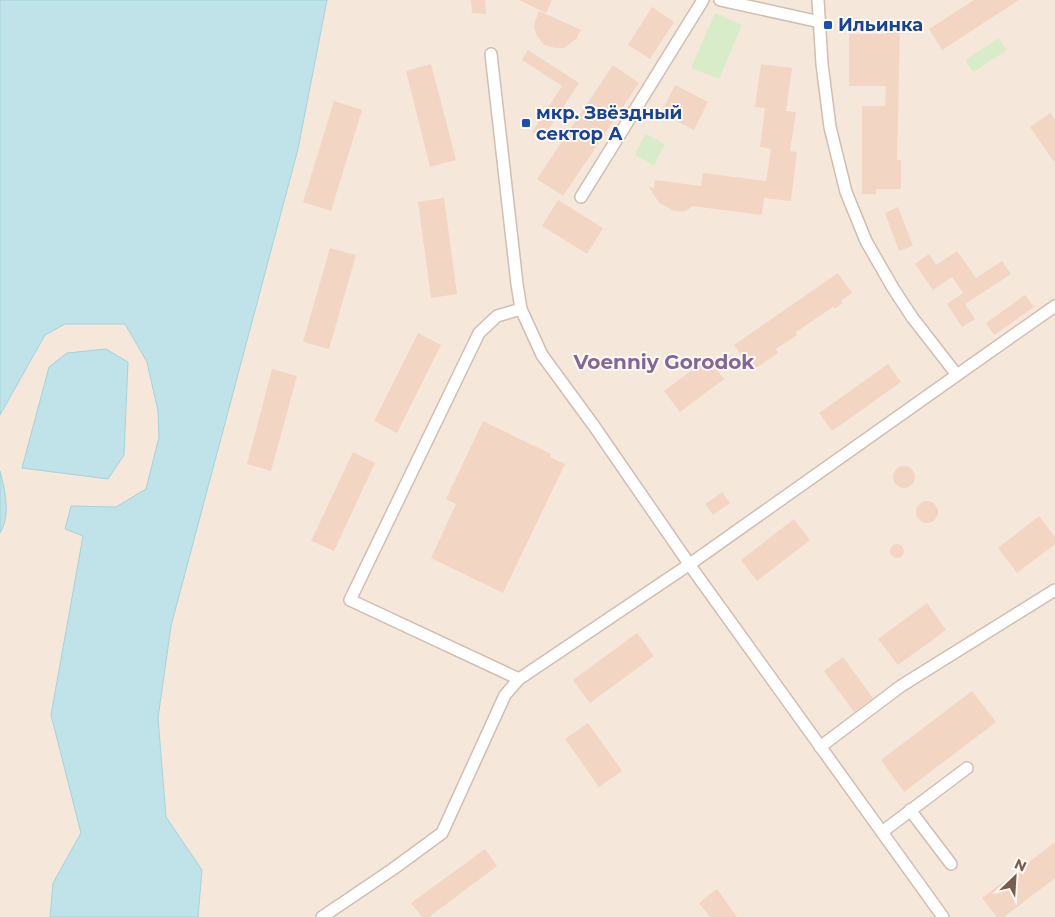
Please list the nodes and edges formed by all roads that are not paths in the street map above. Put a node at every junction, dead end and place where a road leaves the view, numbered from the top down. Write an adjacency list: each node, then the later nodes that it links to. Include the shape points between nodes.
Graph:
1 (703, 0): 6 (street)
2 (720, 0): 4 (street)
3 (818, 0): 4 (street)
4 (820, 22): 9 (street, via 830,127 846,192 866,242 889,280 912,317)
5 (492, 54): 8 (street)
6 (581, 197)
7 (1055, 306): 9 (street)
8 (521, 308): 10 (street, via 542,355); 12 (street, via 497,316 480,333 350,600)
9 (957, 375): 10 (street)
10 (690, 564): 12 (street); 13 (street)
11 (1055, 590): 13 (street, via 901,686)
12 (519, 679): 18 (street, via 505,695 442,833)
13 (820, 747): 16 (street)
14 (967, 768): 15 (street)
15 (910, 810): 16 (street); 17 (street)
16 (882, 832): 19 (street)
17 (951, 864)
18 (322, 917)
19 (943, 917)

